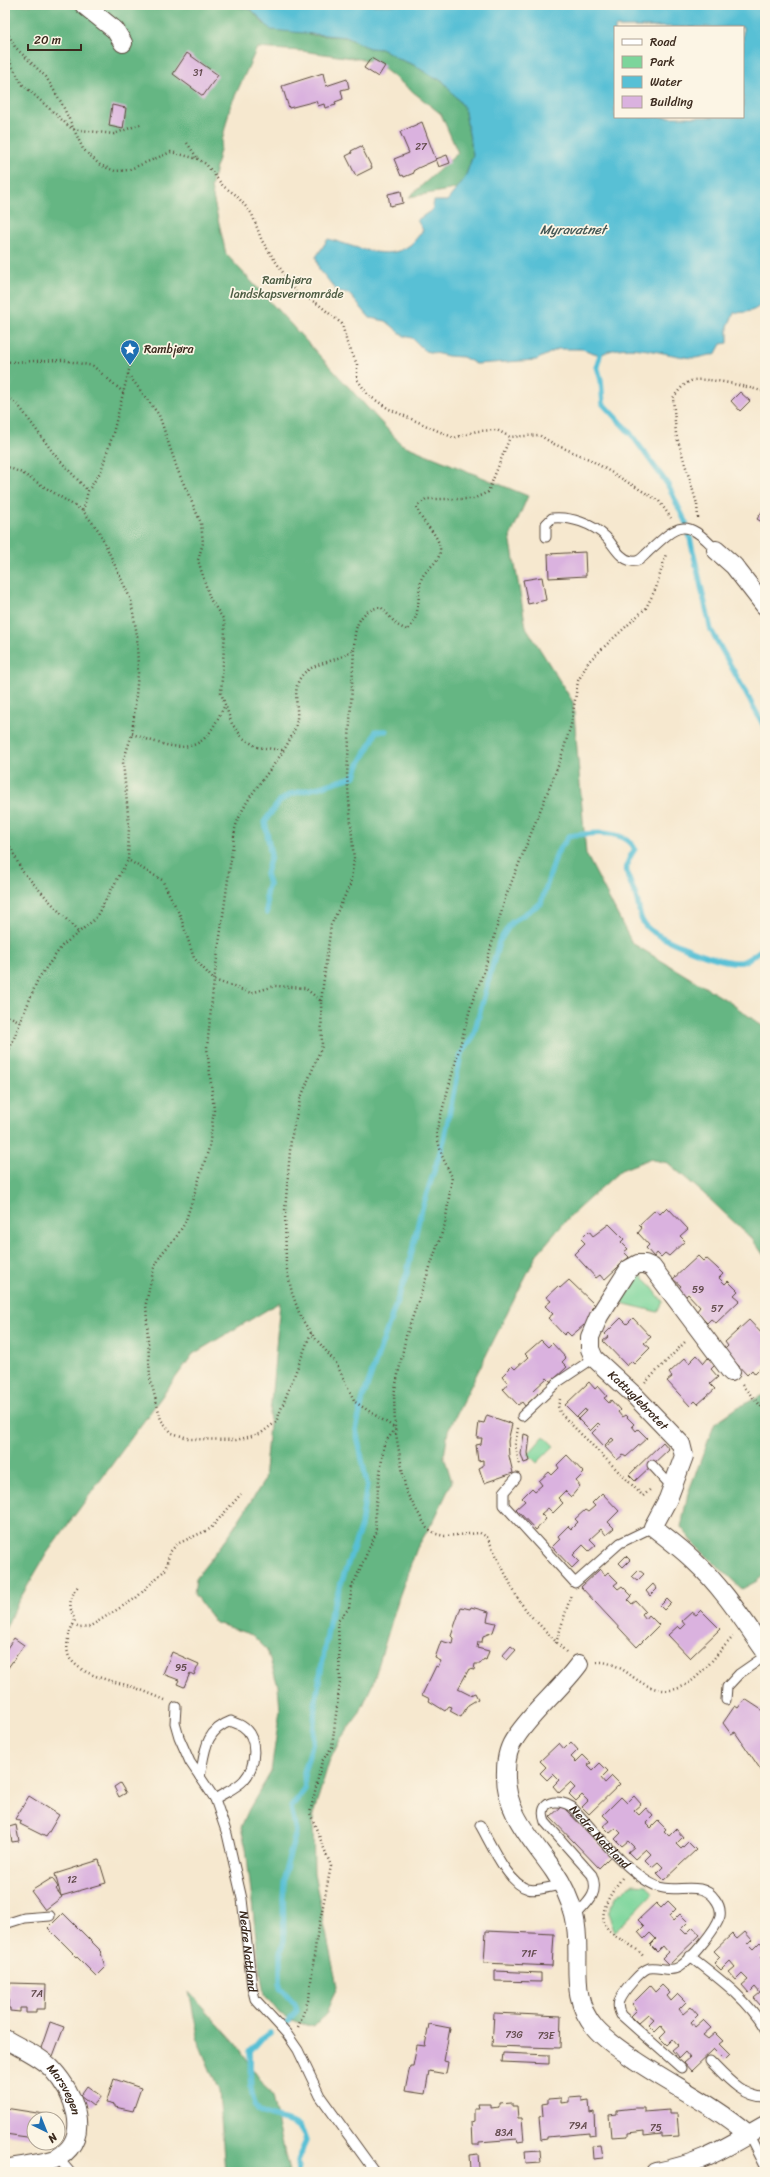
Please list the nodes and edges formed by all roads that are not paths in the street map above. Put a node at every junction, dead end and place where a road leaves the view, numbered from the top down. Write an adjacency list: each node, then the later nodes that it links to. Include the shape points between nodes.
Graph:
1 (84, 5): 2 (street, via 115,30)
2 (123, 44)
3 (546, 537): 4 (lane, via 546,524 552,518 559,517 585,523 605,535 622,557 632,562 638,561 675,530 688,528 698,531)
4 (716, 550): 5 (street, via 734,566)
5 (765, 606)
6 (594, 1358): 7 (street, via 590,1349 590,1337 599,1316 629,1269 638,1264 645,1264 652,1267); 8 (lane, via 562,1379); 11 (street, Kattuglebrotet, via 681,1444 684,1456)
7 (731, 1372)
8 (522, 1416)
9 (652, 1465): 11 (lane)
10 (516, 1478): 12 (lane, via 504,1492 504,1505 575,1583 620,1543)
11 (664, 1486): 12 (street, Kattuglebrotet)
12 (653, 1526): 13 (street, via 711,1578)
13 (765, 1651)
14 (765, 1656): 16 (lane, via 739,1674 727,1687)
15 (579, 1664): 21 (street, via 515,1737 506,1766 505,1781 514,1815)
16 (726, 1700)
17 (176, 1707): 18 (lane, Nedre Nattland, via 179,1737)
18 (200, 1777): 19 (lane, Nedre Nattland); 19 (lane, via 210,1735 219,1725 231,1721 244,1726 251,1739 254,1755 251,1770 244,1781)
19 (215, 1799): 37 (lane, Nedre Nattland, via 227,1834 242,1899 255,1999 293,2043 320,2096)
20 (480, 1826): 21 (lane, via 512,1878 521,1885 528,1890)
21 (562, 1885): 23 (street)
22 (50, 1916): 24 (lane, via 24,1918)
23 (574, 1916): 25 (lane, Nedre Nattland, via 590,1900 595,1891 595,1882 592,1875 545,1822 542,1814 550,1802 564,1802 572,1807 630,1868 645,1880 669,1889 705,1890 713,1896 721,1912 718,1922); 32 (street, via 579,1998 594,2028 617,2048 732,2120)
24 (5, 1924)
25 (690, 1956): 26 (lane, via 730,1988 757,2017); 29 (lane, Nedre Nattland, via 678,1968 648,1968 636,1978 619,2001 618,2008 627,2022)
26 (765, 2030)
27 (5, 2039): 33 (street, Marsvegen, via 51,2068 76,2110 78,2126 75,2140)
28 (710, 2061): 30 (lane, via 746,2093)
29 (681, 2068)
30 (765, 2097)
31 (765, 2125): 32 (street)
32 (748, 2134): 35 (lane); 38 (street, via 706,2158 683,2167)
33 (58, 2158): 34 (street); 36 (lane)
34 (5, 2168)
35 (765, 2168)
36 (70, 2172)
37 (374, 2172)
38 (656, 2172)

